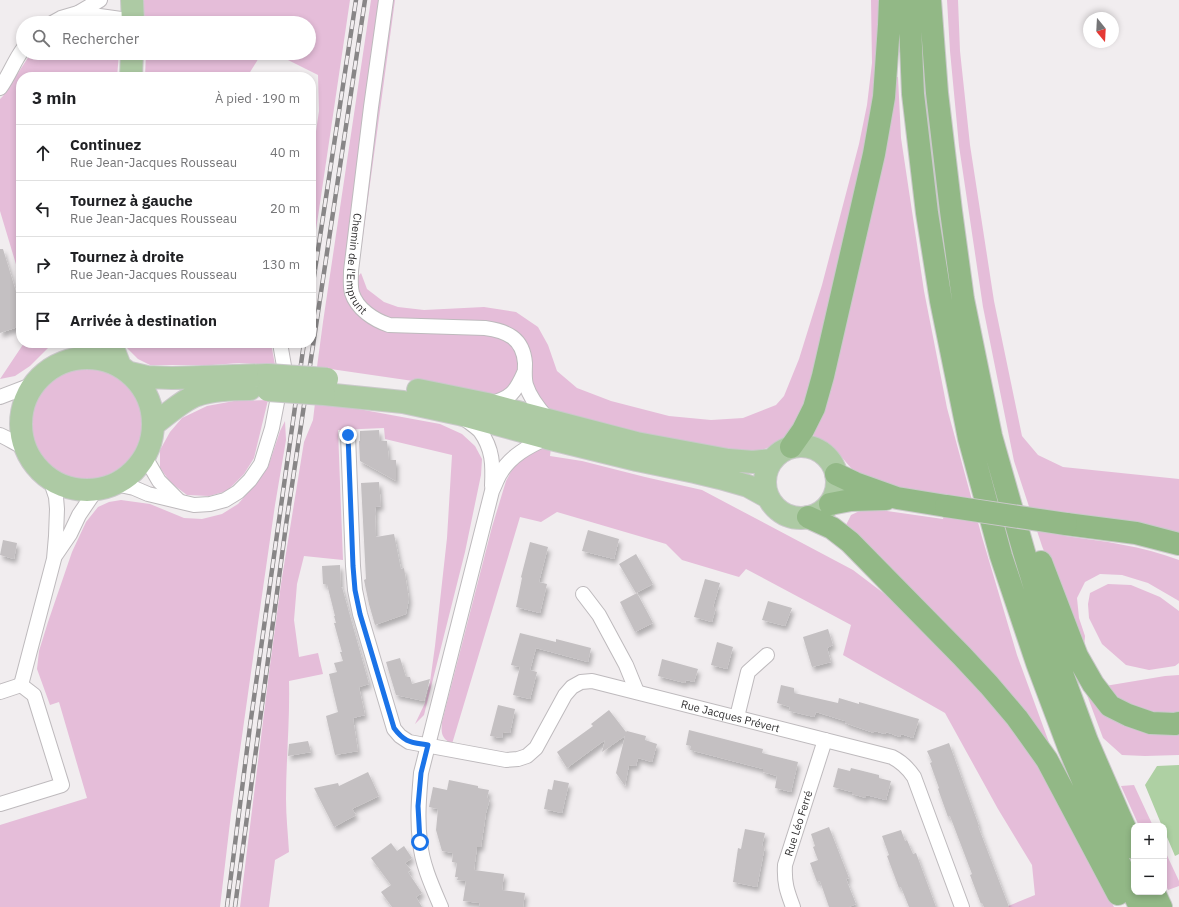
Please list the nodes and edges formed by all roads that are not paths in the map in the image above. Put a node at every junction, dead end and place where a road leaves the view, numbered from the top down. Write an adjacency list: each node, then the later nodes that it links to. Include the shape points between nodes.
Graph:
1 (100, 0): 6 (street)
2 (386, 0): 18 (street, Chemin de l'Emprunt, via 351,271 352,293 368,315 389,325 485,328 508,334 521,348 525,364)
3 (890, 0): 30 (highway, via 884,98 872,162 814,408)
4 (908, 0): 61 (highway, via 913,94 927,213 941,301 969,438 1001,556 1037,663 1072,756)
5 (930, 0): 29 (highway, via 951,211 963,299)
6 (78, 14): 7 (street); 8 (street)
7 (70, 16)
8 (95, 16)
9 (16, 60): 12 (street)
10 (132, 60): 11 (main road)
11 (131, 72)
12 (0, 88)
13 (64, 348): 16 (main road)
14 (113, 348): 17 (main road)
15 (281, 348): 40 (street, via 284,366 272,428 260,464 250,480 225,500 194,505)
16 (57, 365): 17 (main road, via 72,359 89,358 105,360); 20 (main road, via 44,373)
17 (125, 370): 19 (main road, via 147,377); 25 (main road, via 140,384 148,397)
18 (524, 373): 23 (street, via 510,395); 26 (street, Chemin de l'Emprunt, via 530,395 542,412)
19 (268, 382): 21 (main road, bridge); 25 (main road, via 248,389 197,395 178,405)
20 (34, 384): 22 (street); 31 (main road, via 25,399 21,416 21,434)
21 (326, 386): 23 (main road, via 354,381 403,387); 24 (main road)
22 (0, 397)
23 (487, 404): 26 (main road)
24 (459, 414): 26 (main road); 37 (street, via 479,430 490,449)
25 (153, 425): 32 (main road, via 152,441)
26 (549, 430): 33 (main road, via 702,456 753,462); 37 (street, via 515,457 501,473); 38 (main road, via 637,460 748,486)
27 (0, 435): 31 (street)
28 (348, 435): 53 (street, Rue Jacques Prévert, via 353,566 360,614 394,728 409,742)
29 (991, 436): 51 (highway, via 1012,466 1046,575 1077,656 1093,684 1110,706 1128,715 1151,723); 55 (highway, via 1056,657 1087,741)
30 (791, 447): 33 (main road); 34 (main road, via 814,448 824,454 832,463)
31 (25, 448): 35 (main road, via 32,462)
32 (146, 457): 36 (main road, via 126,478); 40 (street, via 159,481)
33 (772, 460): 38 (main road, via 765,484)
34 (836, 474): 39 (highway); 41 (main road, via 836,489)
35 (50, 479): 36 (main road, via 80,490); 44 (street, via 57,509)
36 (105, 487): 40 (street, via 134,488); 44 (street, via 79,515)
37 (492, 490): 53 (street)
38 (768, 497): 42 (main road, via 775,507 785,514)
39 (897, 498): 41 (highway, via 851,500); 43 (highway, bridge, via 1136,533)
40 (181, 502)
41 (830, 504): 42 (main road, via 824,510)
42 (808, 517): 60 (highway, via 832,528 850,542 962,656 1017,718 1047,760)
43 (1179, 544)
44 (54, 558): 47 (street)
45 (583, 594): 49 (street, via 599,615)
46 (767, 655): 50 (street, via 748,672)
47 (21, 685): 48 (street); 54 (street, via 34,695 62,785)
48 (0, 692)
49 (637, 692): 50 (street, Rue Jacques Prévert); 53 (street, Rue Jacques Prévert, via 592,681 581,682 572,687 564,695 536,748 527,756 518,759 506,760)
50 (737, 717): 52 (street, Rue Jacques Prévert)
51 (1179, 723)
52 (825, 740): 58 (street, Rue Léo Ferré, via 785,865 784,878); 59 (street, Rue Jacques Prévert, via 892,757 908,769 914,777)
53 (428, 745): 57 (street, via 421,773 418,806 420,842 432,886)
54 (0, 804)
55 (1131, 841)
56 (1156, 895): 62 (highway)
57 (441, 907)
58 (794, 907)
59 (962, 907)
60 (1125, 907)
61 (1140, 907)
62 (1162, 907)

